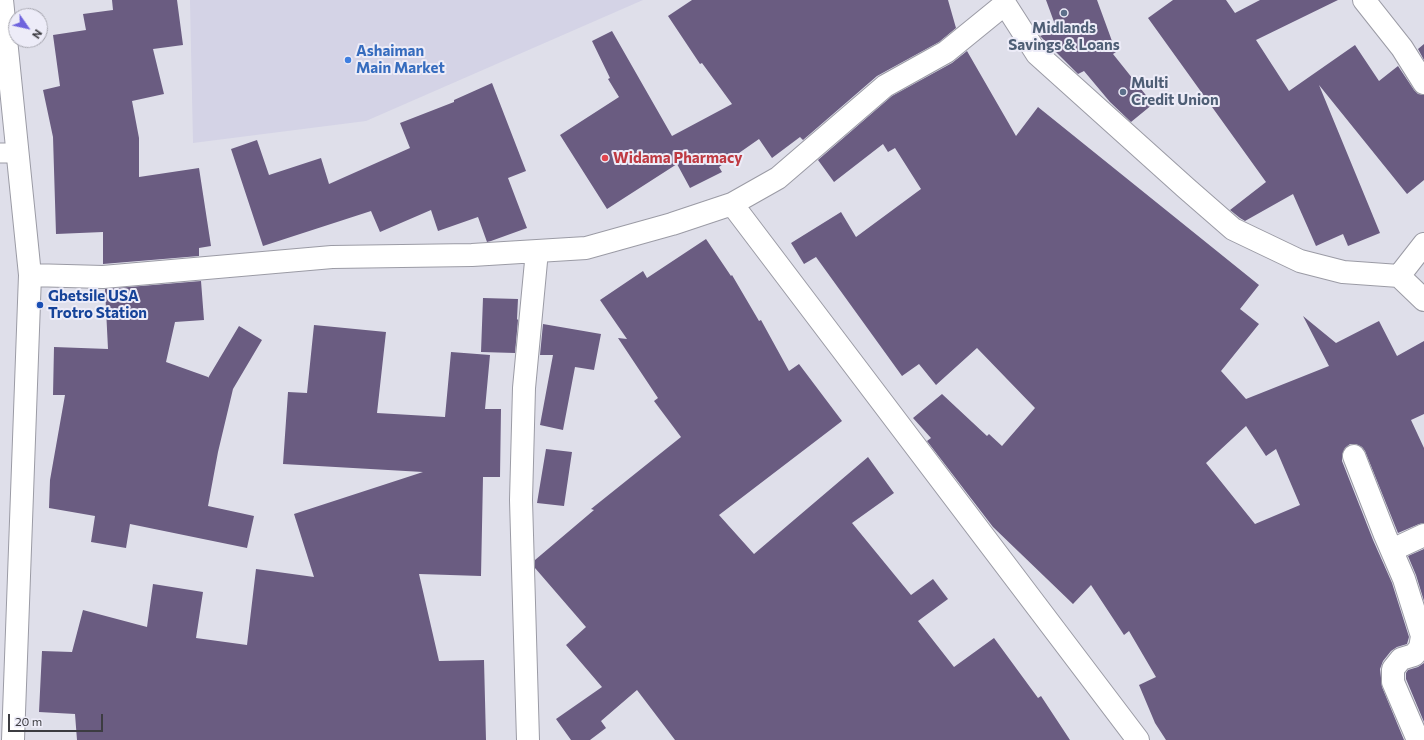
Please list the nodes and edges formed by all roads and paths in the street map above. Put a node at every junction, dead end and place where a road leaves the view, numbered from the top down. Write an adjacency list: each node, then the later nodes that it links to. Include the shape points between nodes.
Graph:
1 (2, 0): 5 (street)
2 (1364, 0): 4 (street, via 1402,48)
3 (1005, 2): 6 (street, via 946,52 885,86 778,178); 10 (street, via 1037,54 1233,229 1300,261 1343,272)
4 (1424, 83)
5 (9, 153): 9 (street)
6 (732, 204): 8 (street, via 586,248); 18 (street)
7 (1424, 244): 10 (street)
8 (537, 251): 9 (street, via 472,255 332,257 103,277); 17 (street, via 524,388 522,484)
9 (30, 275): 15 (street)
10 (1399, 276): 11 (street)
11 (1424, 300)
12 (1354, 456): 14 (street)
13 (1424, 535): 14 (street)
14 (1392, 550): 19 (street, via 1422,636 1420,648 1414,655 1401,659 1393,670 1393,682)
15 (10, 569): 16 (street)
16 (13, 740)
17 (528, 740)
18 (1138, 740)
19 (1418, 740)

